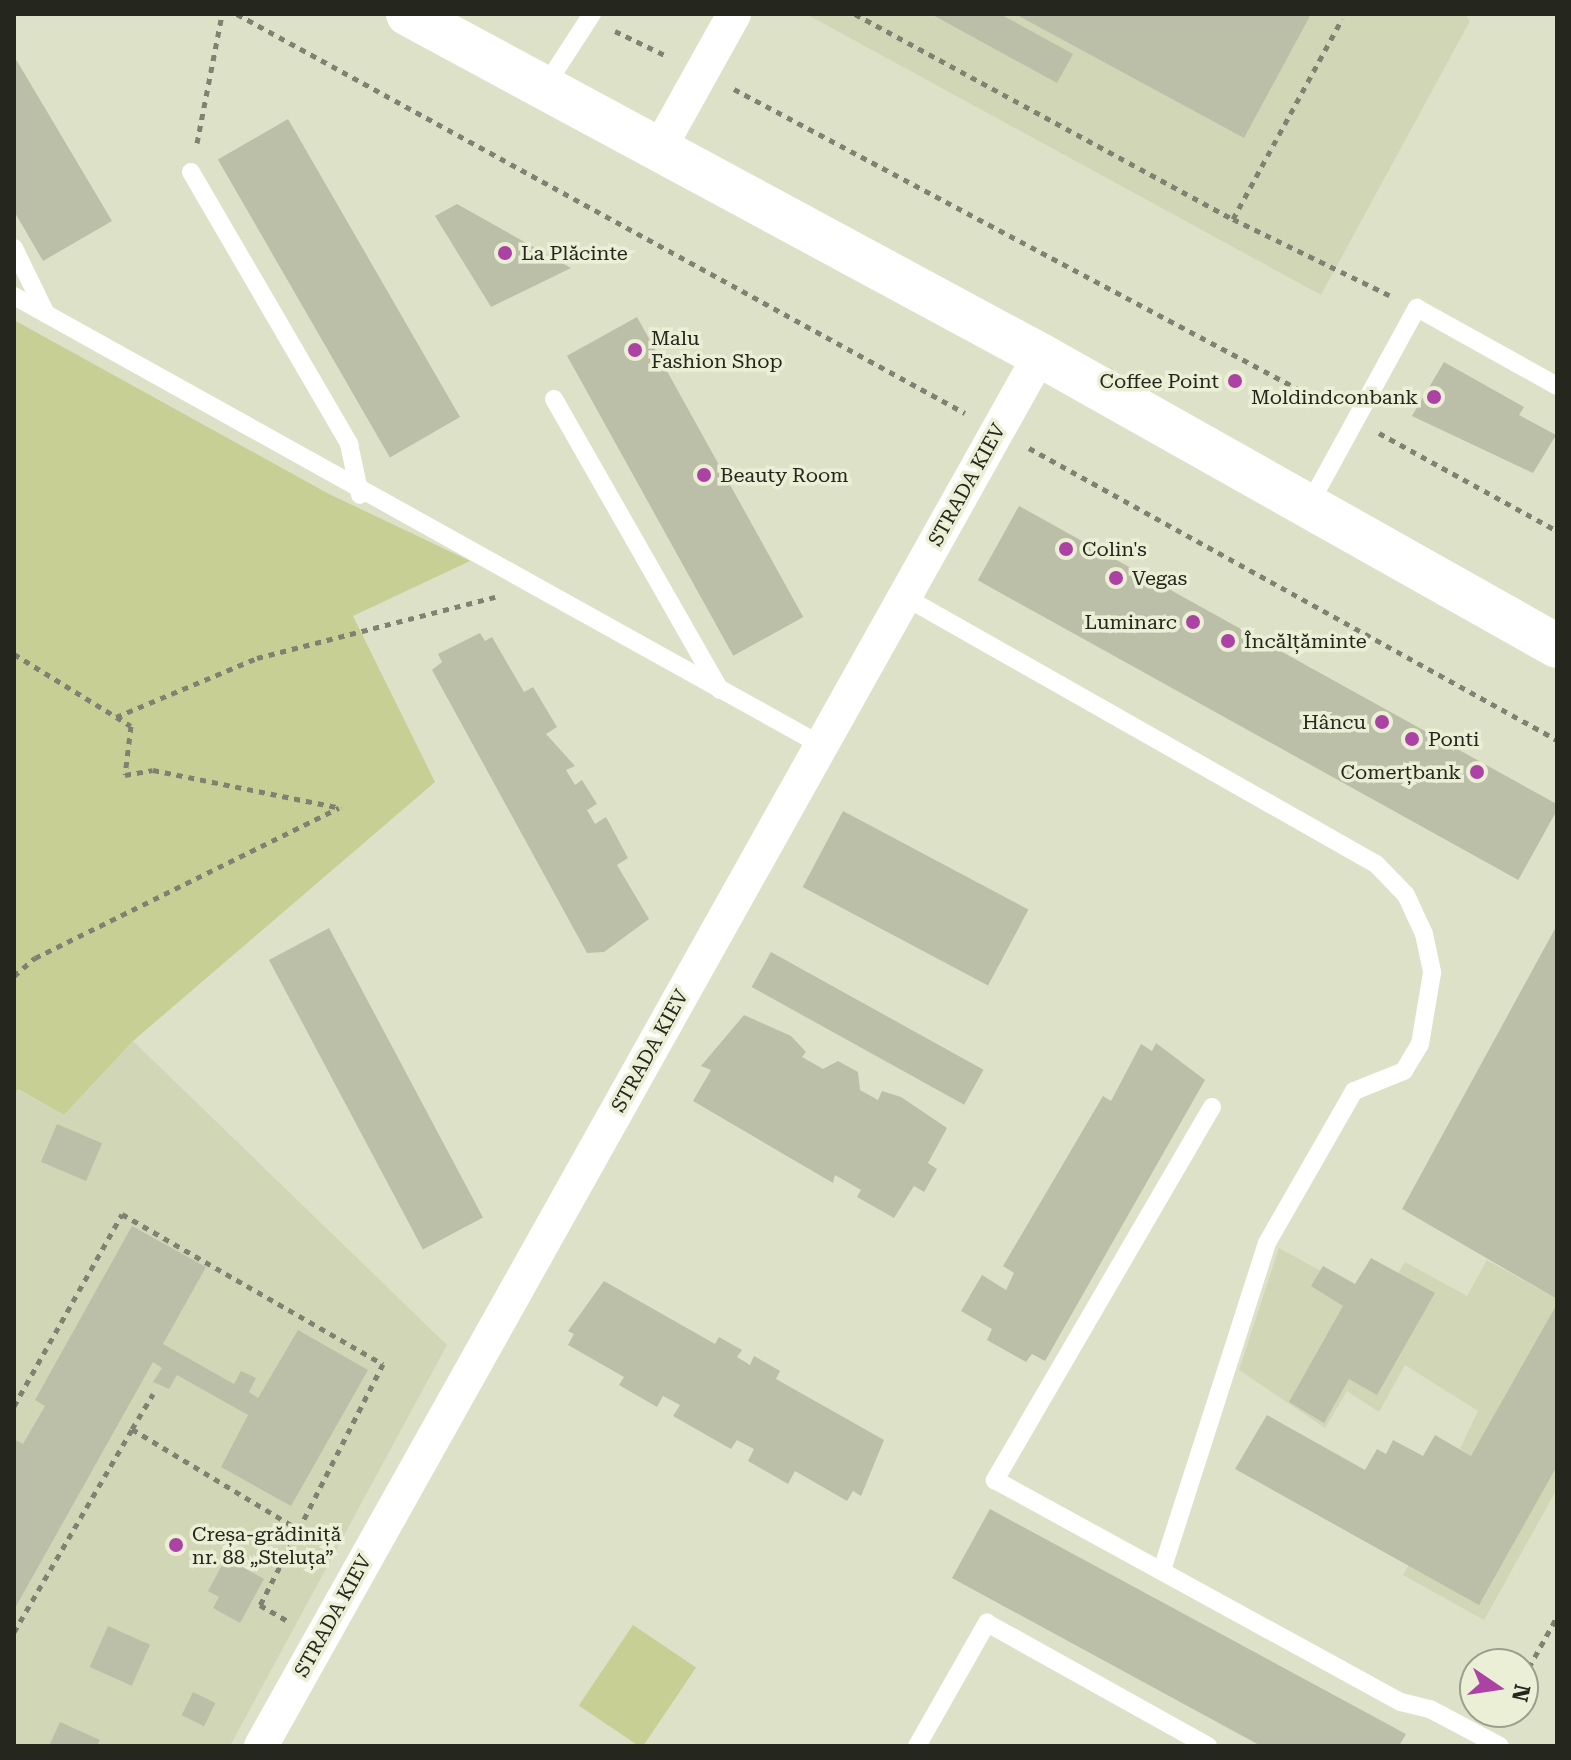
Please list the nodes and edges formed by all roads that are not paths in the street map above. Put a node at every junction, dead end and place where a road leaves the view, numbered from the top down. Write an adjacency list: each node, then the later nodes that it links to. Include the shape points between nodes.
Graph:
1 (408, 14): 4 (main road)
2 (734, 14): 5 (street)
3 (592, 17): 4 (lane)
4 (544, 88): 5 (main road)
5 (659, 149): 10 (main road)
6 (191, 172): 13 (lane, via 349,444)
7 (14, 248): 9 (lane)
8 (14, 296): 9 (lane)
9 (46, 314): 13 (lane)
10 (1040, 355): 14 (main road); 15 (street, STRADA KIEV)
11 (1557, 386): 14 (lane, via 1417,308)
12 (554, 399): 17 (lane)
13 (360, 495): 17 (lane)
14 (1308, 505): 16 (main road)
15 (905, 597): 18 (street, STRADA KIEV); 20 (lane, via 1376,864 1406,895 1424,934 1432,973 1420,1044 1404,1071 1354,1091 1267,1243)
16 (1557, 646)
17 (720, 690): 18 (lane)
18 (821, 745): 21 (street, STRADA KIEV)
19 (1212, 1107): 20 (lane, via 995,1480)
20 (1162, 1570): 24 (lane, via 1401,1702 1430,1709)
21 (261, 1746)
22 (917, 1746): 23 (lane, via 987,1623)
23 (1208, 1746)
24 (1500, 1746)

